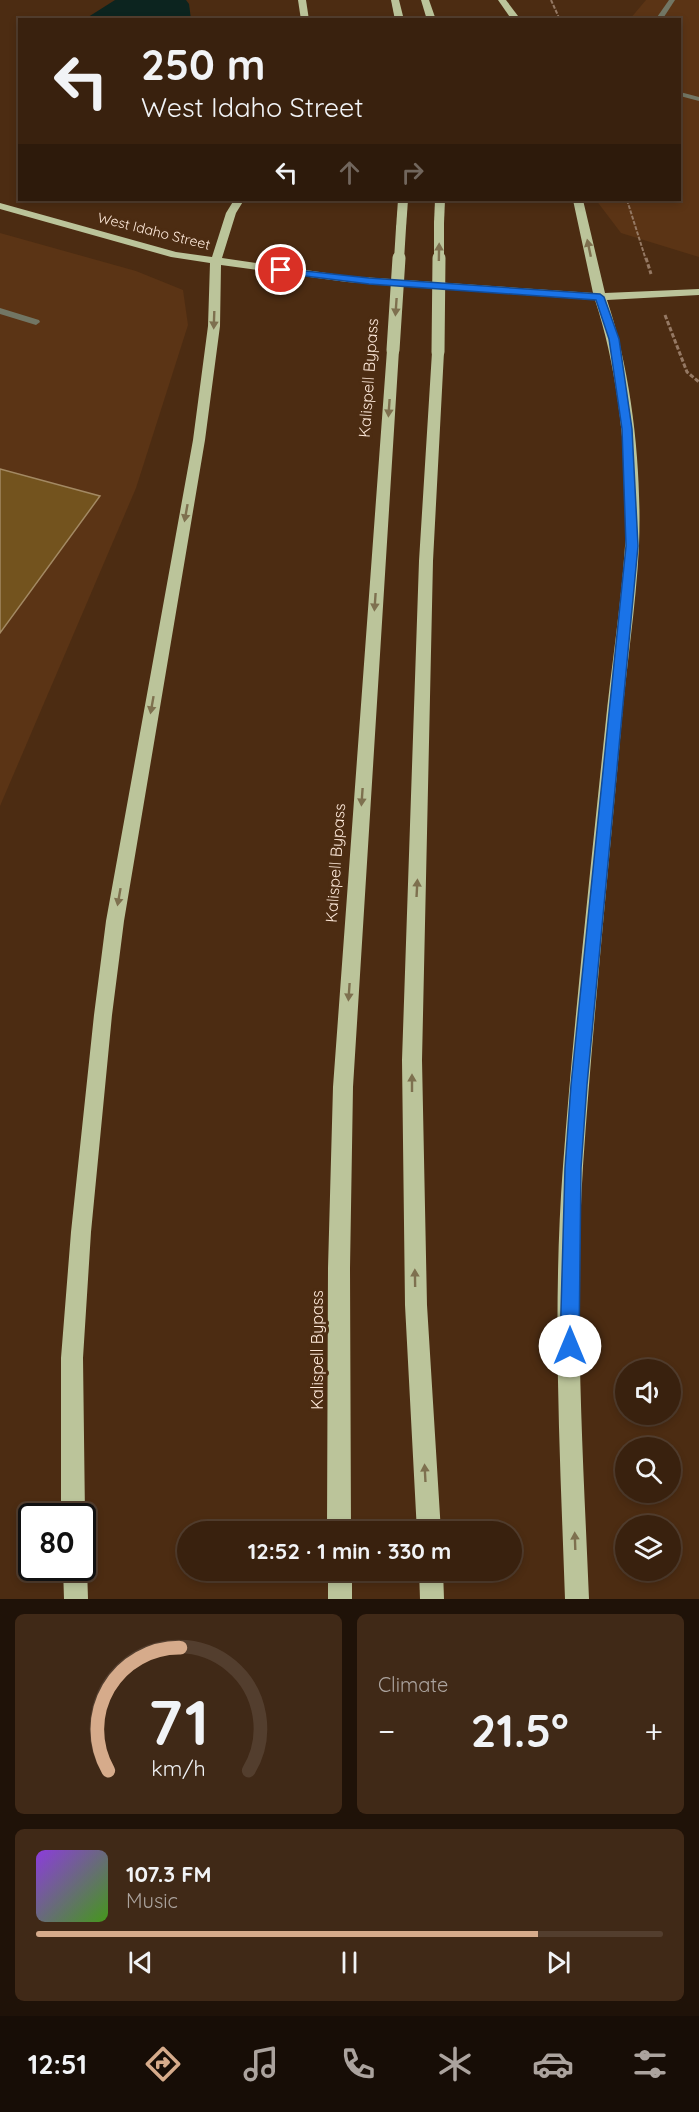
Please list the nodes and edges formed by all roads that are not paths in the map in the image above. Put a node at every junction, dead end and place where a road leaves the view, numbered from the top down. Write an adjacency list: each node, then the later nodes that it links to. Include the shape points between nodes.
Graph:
1 (302, 0): 6 (highway)
2 (394, 0): 7 (highway)
3 (425, 0): 8 (highway)
4 (502, 0): 9 (highway)
5 (672, 0): 10 (street)
6 (305, 18)
7 (399, 18)
8 (431, 18)
9 (516, 18)
10 (659, 18)
11 (681, 94): 12 (street)
12 (699, 99)
13 (238, 201): 18 (highway)
14 (403, 201): 24 (highway, Kalispell Bypass, one-way to 24, bridge, via 343,1087)
15 (440, 201): 25 (highway, one-way to 15, bridge, via 416,1305 412,1060)
16 (578, 201): 20 (highway, one-way to 16)
17 (0, 206): 18 (highway, West Idaho Street, via 175,255)
18 (216, 261): 20 (highway, West Idaho Street, via 347,279); 23 (highway, one-way to 23, via 214,326 199,440 115,921 101,1026 72,1358)
19 (699, 292): 20 (highway, West Idaho Street)
20 (600, 297): 32 (highway, one-way to 20, via 570,1407 573,1168 632,546 623,395 614,339)
21 (0, 310): 22 (street)
22 (36, 322)
23 (73, 1503)
24 (339, 1521)
25 (428, 1521)
26 (75, 1581): 29 (highway)
27 (340, 1581): 30 (highway)
28 (431, 1581): 31 (highway)
29 (76, 1599)
30 (340, 1599)
31 (432, 1599)
32 (577, 1599)

